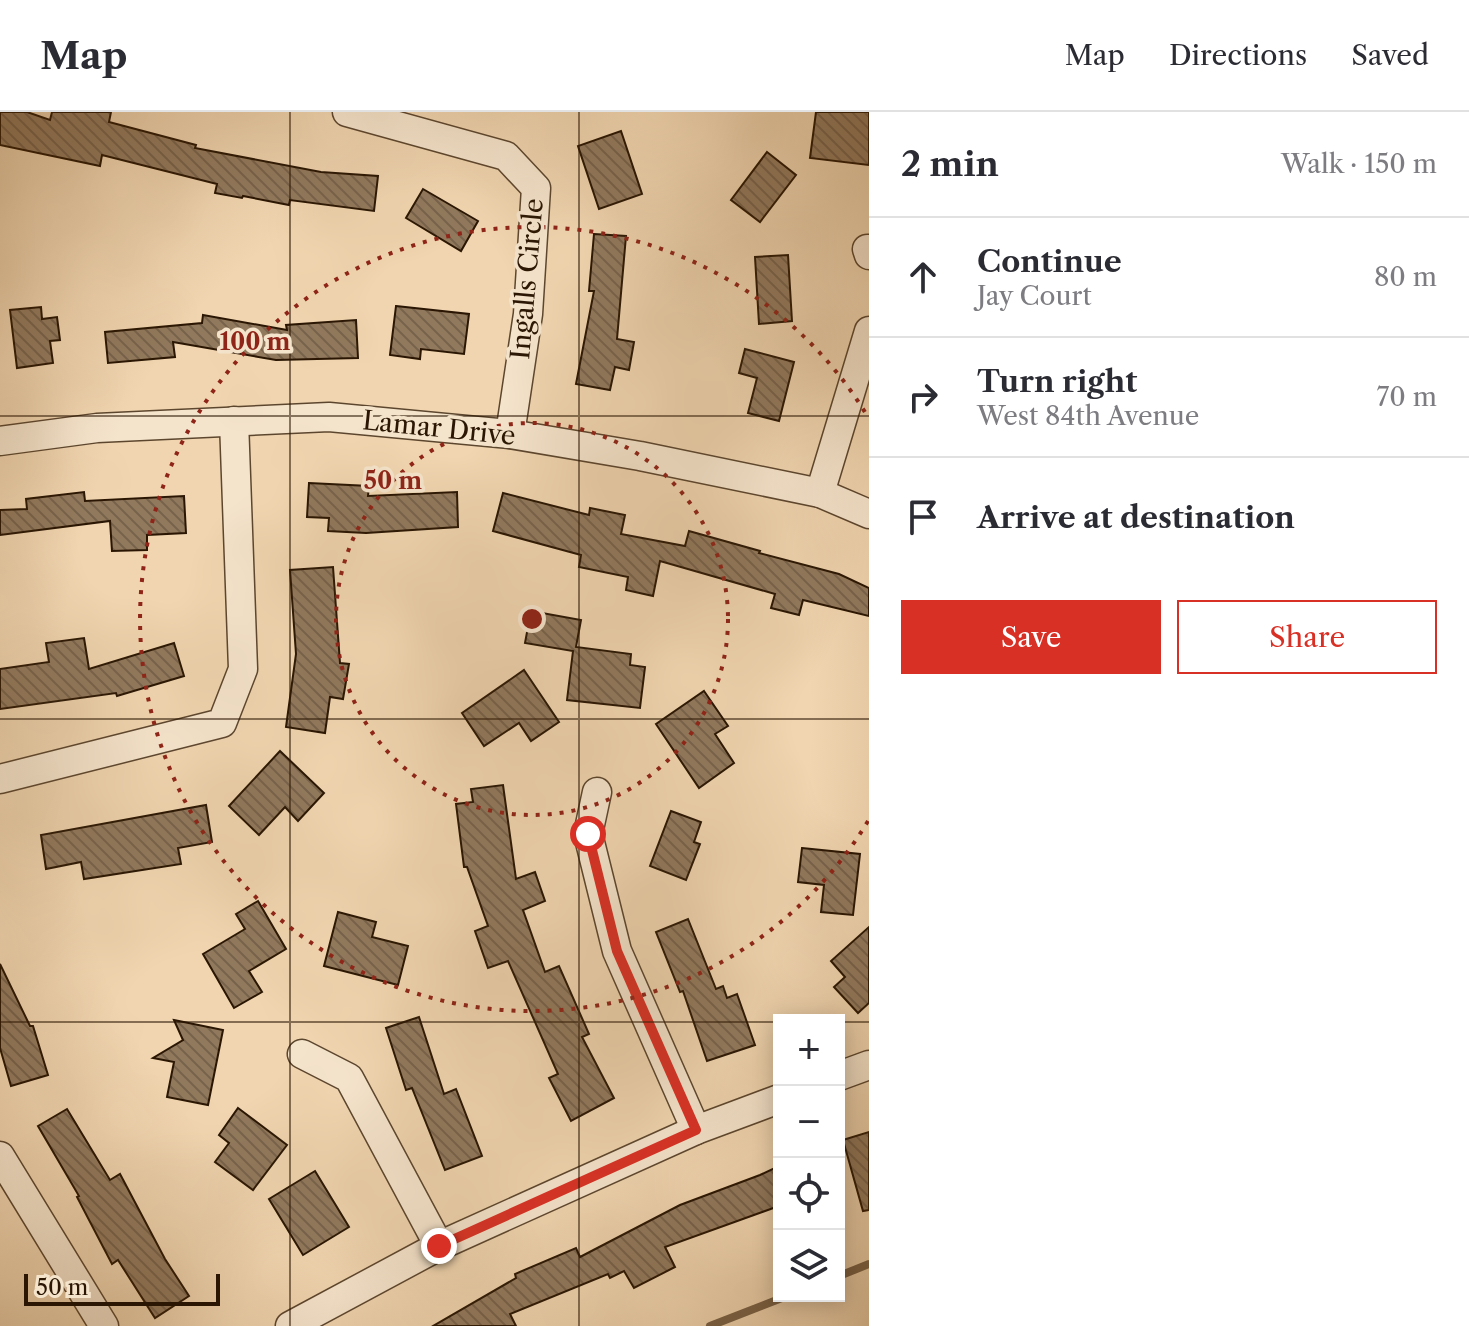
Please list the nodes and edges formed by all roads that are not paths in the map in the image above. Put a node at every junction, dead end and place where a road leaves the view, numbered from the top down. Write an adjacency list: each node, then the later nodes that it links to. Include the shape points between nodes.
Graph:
1 (347, 112): 4 (street, Ingalls Circle, via 506,156 536,188 528,314)
2 (869, 331): 6 (street)
3 (234, 421): 4 (street, Lamar Drive, via 329,417); 5 (street, Lamar Drive, via 97,428); 8 (street, via 243,669 222,723)
4 (510, 434): 6 (street, Lamar Drive)
5 (0, 441)
6 (820, 493): 7 (street, Lamar Drive)
7 (869, 514)
8 (0, 779)
9 (597, 792): 14 (street, via 588,834 617,951)
10 (302, 1054): 16 (street, via 349,1078)
11 (869, 1065): 12 (street)
12 (845, 1074)
13 (773, 1101): 14 (street)
14 (696, 1130): 16 (street)
15 (0, 1156): 17 (street)
16 (439, 1246): 18 (street)
17 (104, 1326)
18 (290, 1326)

